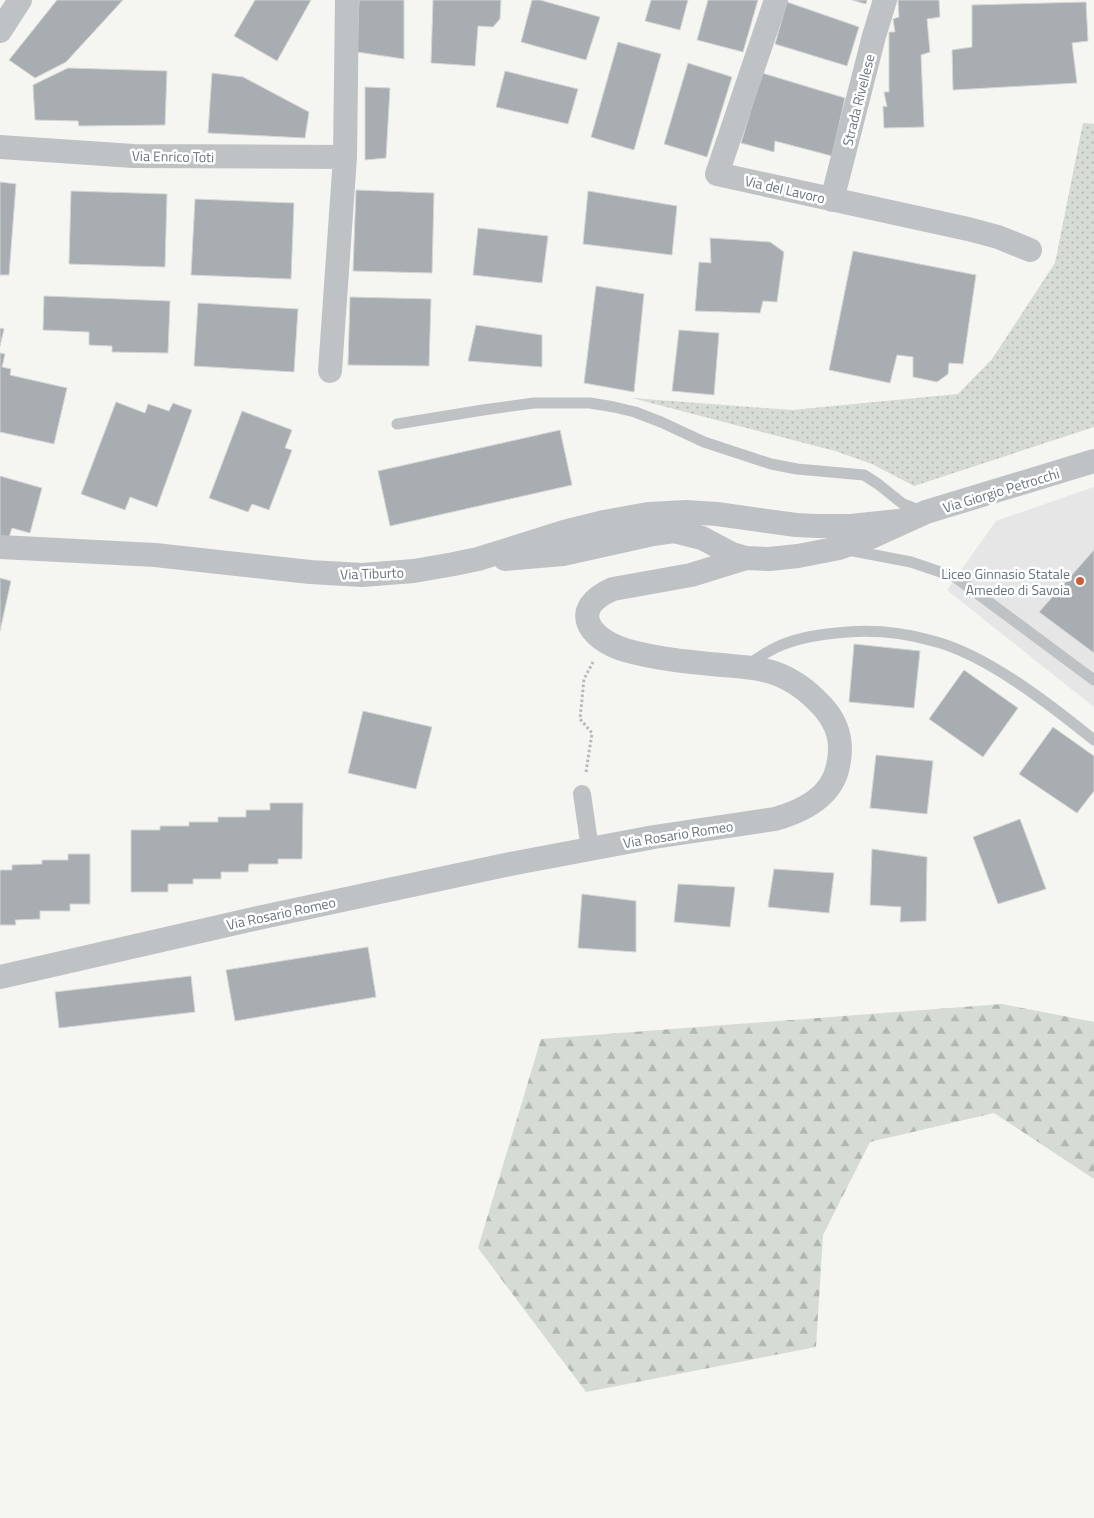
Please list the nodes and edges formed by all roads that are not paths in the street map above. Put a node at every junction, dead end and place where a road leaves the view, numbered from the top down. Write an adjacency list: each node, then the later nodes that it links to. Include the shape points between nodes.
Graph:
1 (20, 0): 5 (street)
2 (347, 0): 7 (street)
3 (776, 0): 8 (street, Via del Lavoro, via 717,174)
4 (885, 0): 8 (street, Strada Rivellese)
5 (0, 31)
6 (0, 147): 7 (street, Via Enrico Toti, via 133,156)
7 (346, 157): 10 (street)
8 (832, 200): 9 (street, Via del Lavoro, via 968,229)
9 (1030, 250)
10 (330, 371)
11 (397, 424): 14 (lane, via 534,404 590,403 614,407 771,464 864,475)
12 (1094, 461): 14 (street, Via Giorgio Petrocchi)
13 (738, 516): 15 (street, Via Giorgio Petrocchi); 18 (street); 21 (street, Via Tiburto, via 678,512 648,514 564,532)
14 (917, 516): 15 (street, Via Giorgio Petrocchi, via 851,526); 17 (street, Via Giorgio Petrocchi)
15 (796, 525): 20 (street)
16 (0, 547): 21 (street, Via Tiburto, via 170,556 362,575 414,571)
17 (839, 548): 20 (street, Via Giorgio Petrocchi); 23 (lane, via 911,562 955,577)
18 (723, 550): 19 (street); 21 (street, via 695,536 664,532 543,557)
19 (746, 558): 20 (street, Via Giorgio Petrocchi); 22 (street, Via Rosario Romeo, via 692,574 613,589 594,600 586,617 594,633 625,650 683,661)
20 (786, 558)
21 (478, 559)
22 (744, 667): 24 (lane, via 775,648 801,638 855,632 908,635 962,651 1028,691); 26 (street, Via Rosario Romeo, via 787,678 813,697 833,720 839,732 841,754 835,778 821,797 800,810 775,819)
23 (1094, 680)
24 (1094, 740)
25 (582, 794): 26 (street)
26 (590, 849): 27 (street, Via Rosario Romeo, via 390,889)
27 (0, 977)

